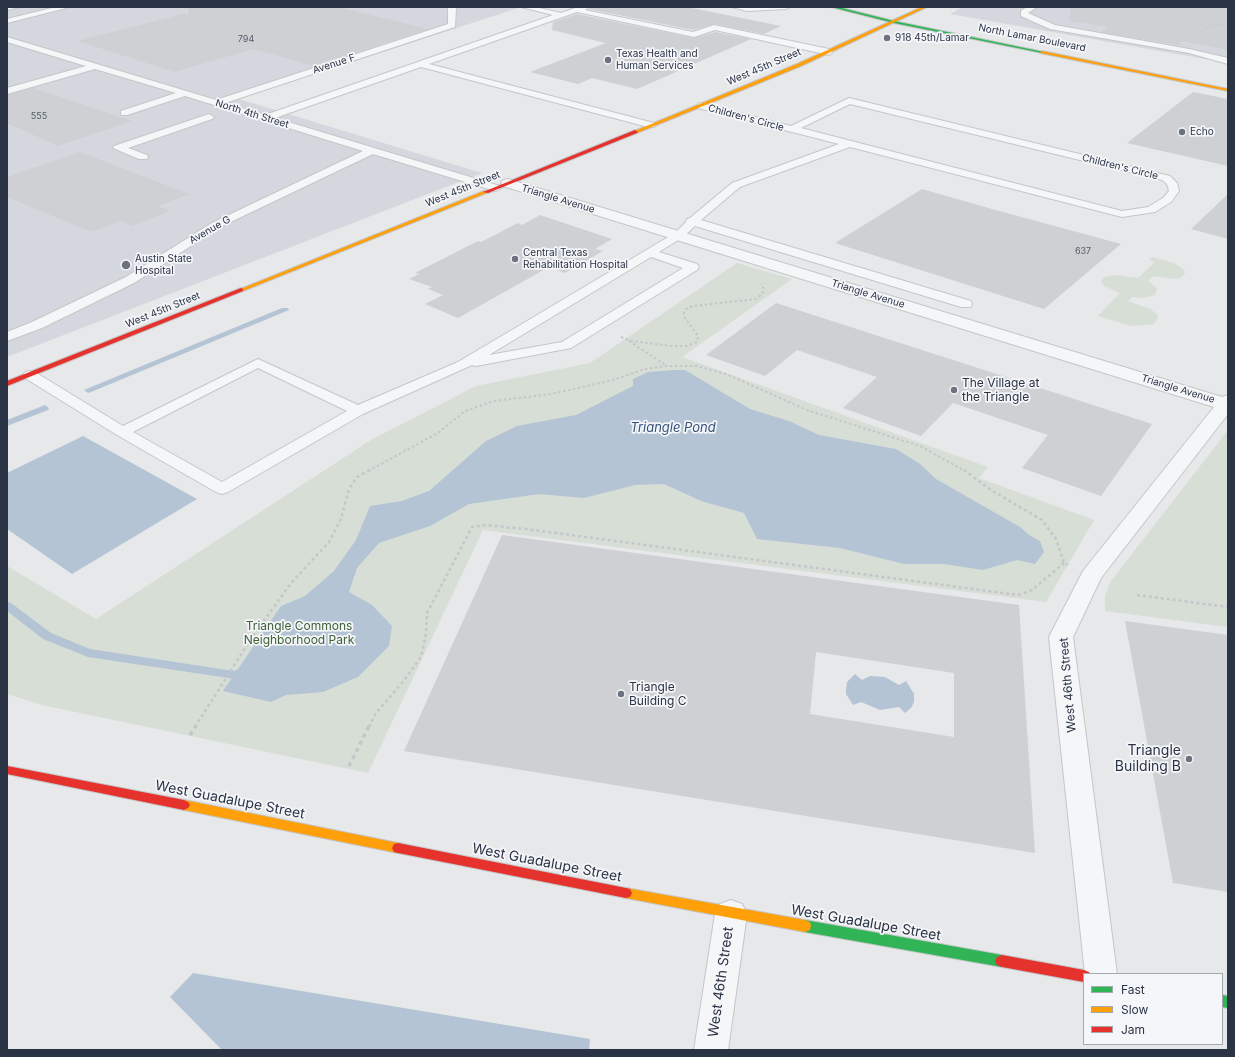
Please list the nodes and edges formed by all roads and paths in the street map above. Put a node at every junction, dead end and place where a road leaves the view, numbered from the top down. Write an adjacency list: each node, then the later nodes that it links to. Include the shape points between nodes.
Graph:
1 (15, 7): 12 (lane)
2 (66, 7): 18 (lane)
3 (452, 7): 29 (lane, Avenue F, via 452,25)
4 (525, 7): 15 (lane)
5 (586, 7): 13 (lane)
6 (736, 7): 7 (lane)
7 (786, 7)
8 (832, 7): 14 (main road, North Lamar Boulevard)
9 (864, 7): 16 (main road)
10 (925, 7): 16 (main road, West 45th Street)
11 (1033, 7): 23 (lane, via 1024,14 1053,27 1189,51)
12 (7, 8)
13 (576, 10): 15 (lane); 22 (lane, via 694,36 714,27)
14 (847, 12): 19 (main road, North Lamar Boulevard); 20 (main road, via 866,25)
15 (562, 15): 24 (lane)
16 (907, 15): 17 (main road); 19 (main road, West 45th Street)
17 (926, 19)
18 (7, 21)
19 (894, 22): 20 (main road, West 45th Street); 26 (main road, North Lamar Boulevard)
20 (868, 34): 22 (main road, West 45th Street)
21 (7, 39): 25 (lane, North 4th Street)
22 (829, 52): 30 (main road, West 45th Street)
23 (1228, 61)
24 (420, 64): 33 (lane); 34 (lane)
25 (96, 66): 27 (lane); 28 (lane, North 4th Street)
26 (1228, 90)
27 (7, 91)
28 (186, 93): 29 (lane, North 4th Street); 31 (lane)
29 (216, 103): 33 (lane, North 4th Street)
30 (701, 106): 34 (main road, West 45th Street); 35 (lane, Children's Circle)
31 (124, 113)
32 (209, 117): 38 (lane, via 118,148)
33 (265, 118): 37 (lane, North 4th Street)
34 (651, 126): 39 (main road, West 45th Street)
35 (792, 130): 36 (lane, Children's Circle); 36 (lane, Children's Circle, via 849,101 1166,178 1172,183 1174,191 1167,200 1150,210 1122,214)
36 (850, 144): 40 (lane, via 743,182)
37 (372, 150): 39 (lane, North 4th Street); 46 (lane, Avenue G, via 216,225 130,280)
38 (143, 157)
39 (502, 186): 41 (street, Triangle Avenue); 50 (main road, West 45th Street)
40 (691, 221): 41 (lane); 44 (lane)
41 (679, 236): 42 (lane); 52 (street, Triangle Avenue)
42 (650, 253): 48 (lane); 48 (lane, via 693,267 566,345)
43 (757, 282): 47 (path, via 764,289 756,299 686,309 684,313 698,336 698,342 686,346 671,346)
44 (966, 304)
45 (620, 336): 47 (path)
46 (7, 337)
47 (626, 339): 49 (path)
48 (463, 365): 53 (lane)
49 (667, 366): 55 (path, via 697,366 726,374 807,410 920,446 959,466 991,490 1042,520 1056,539); 59 (path, via 644,369 613,380 551,394 494,401 470,409 438,433 357,477 349,489 341,519 329,542 291,583 251,639)
50 (30, 375): 51 (main road, West 45th Street); 54 (lane)
51 (7, 384)
52 (1227, 403): 63 (street, West 46th Street, via 1091,576 1061,637)
53 (358, 411): 54 (lane, via 258,363); 54 (lane, via 222,489)
54 (122, 432)
55 (1064, 563): 56 (path); 60 (path, via 1032,590 1018,595 526,529 484,525 472,527 427,613 421,657 376,713)
56 (1074, 568)
57 (1137, 595): 58 (path)
58 (1228, 607)
59 (190, 735)
60 (349, 766)
61 (7, 770): 62 (main road, West Guadalupe Street)
62 (731, 914): 64 (main road, West Guadalupe Street); 65 (street, West 46th Street)
63 (1102, 973)
64 (1083, 976)
65 (711, 1050)

